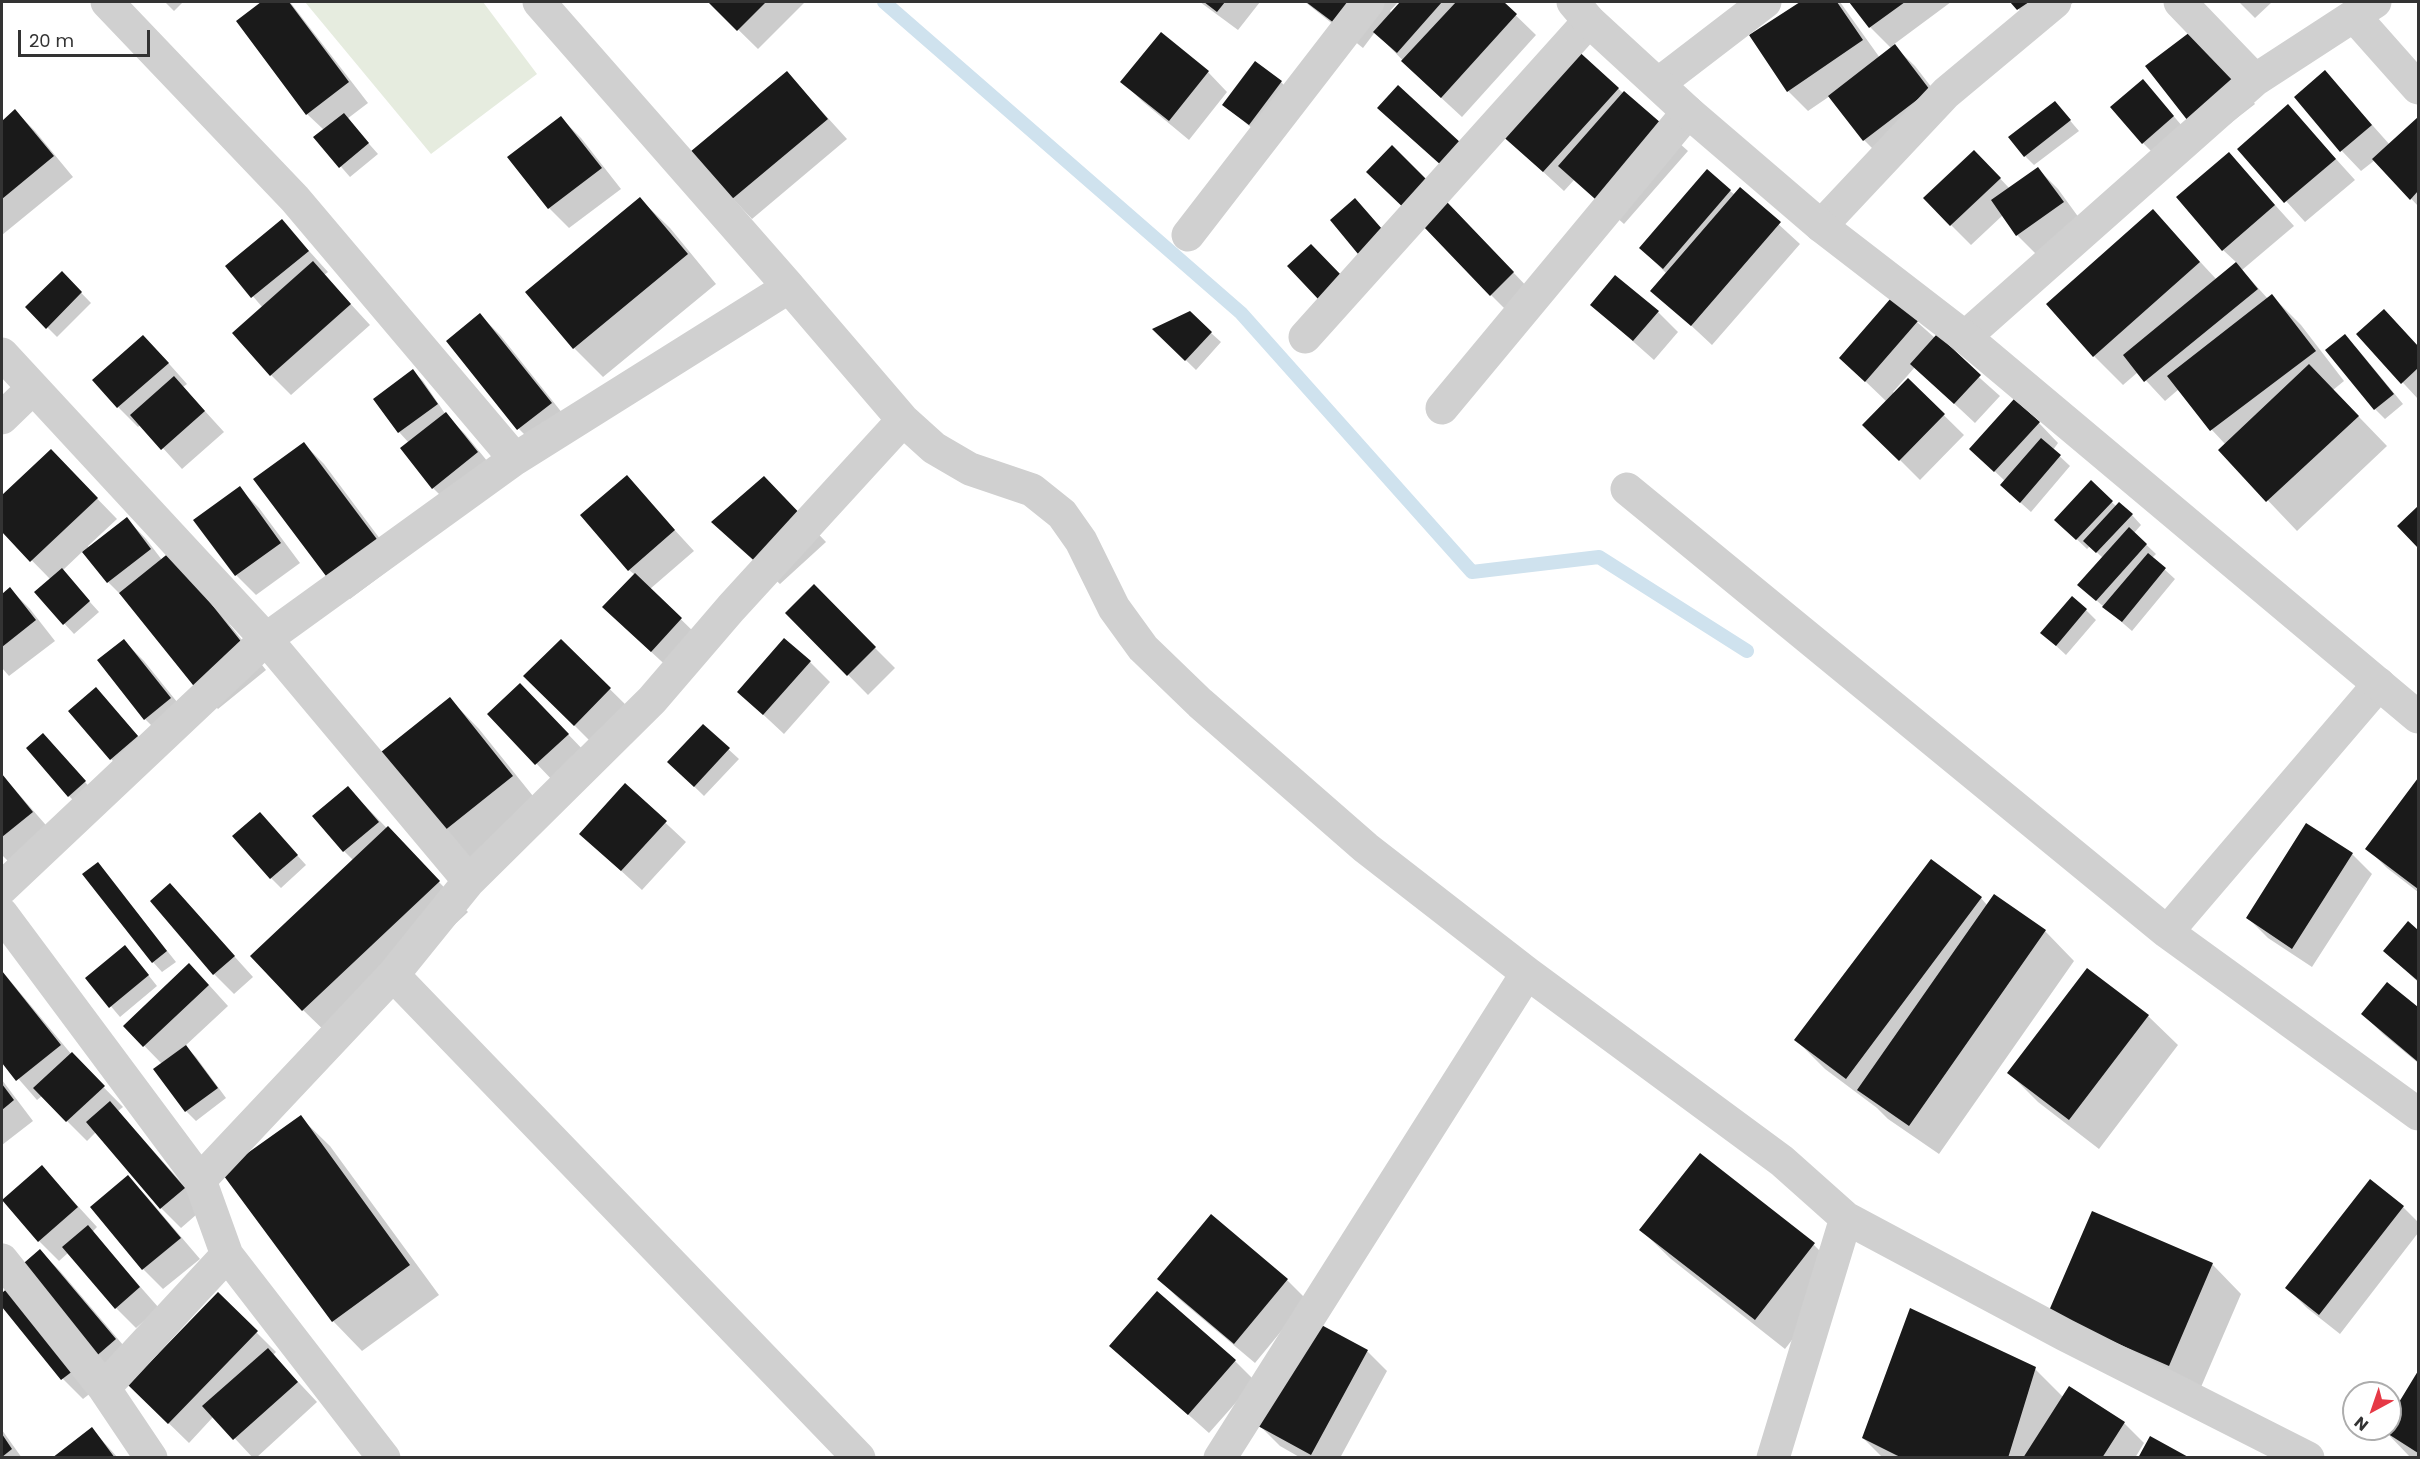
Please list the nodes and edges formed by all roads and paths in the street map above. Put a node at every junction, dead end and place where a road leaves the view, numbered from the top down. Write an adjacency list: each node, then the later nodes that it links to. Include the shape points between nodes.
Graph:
1 (107, 2): 23 (street, via 295,199)
2 (539, 2): 15 (street)
3 (1368, 2): 14 (street)
4 (1765, 2): 10 (street)
5 (2055, 2): 13 (street, via 1946,93)
6 (2180, 2): 9 (street)
7 (2364, 8): 9 (street); 11 (street)
8 (1581, 11): 10 (street); 16 (street)
9 (2255, 80): 17 (street)
10 (1658, 84): 12 (street)
11 (2418, 88)
12 (1688, 112): 13 (street); 20 (street)
13 (1821, 226): 17 (street)
14 (1188, 235)
15 (789, 287): 22 (street); 23 (street)
16 (1305, 336)
17 (1965, 337): 26 (street)
18 (2, 354): 19 (street)
19 (33, 388): 21 (street); 25 (street)
20 (1442, 408)
21 (2, 418)
22 (903, 420): 28 (street, via 652,700); 32 (street, via 934,448 970,469 1032,490 1062,514 1081,541 1114,608 1143,648 1365,848)
23 (515, 459): 25 (street)
24 (1627, 489): 31 (street)
25 (266, 639): 28 (street); 29 (street)
26 (2379, 684): 27 (street); 31 (street)
27 (2418, 717)
28 (469, 882): 33 (street)
29 (2, 888)
30 (2, 914): 35 (street)
31 (2167, 932): 34 (street)
32 (1527, 973): 36 (street, via 1782,1161); 43 (street)
33 (393, 975): 35 (street); 42 (street)
34 (2418, 1114)
35 (200, 1180): 37 (street)
36 (1846, 1218): 44 (street); 45 (street)
37 (227, 1255): 39 (street); 41 (street)
38 (2, 1260): 39 (street)
39 (104, 1388): 40 (street)
40 (152, 1458)
41 (384, 1458)
42 (859, 1458)
43 (1220, 1458)
44 (1773, 1458)
45 (2308, 1458)

